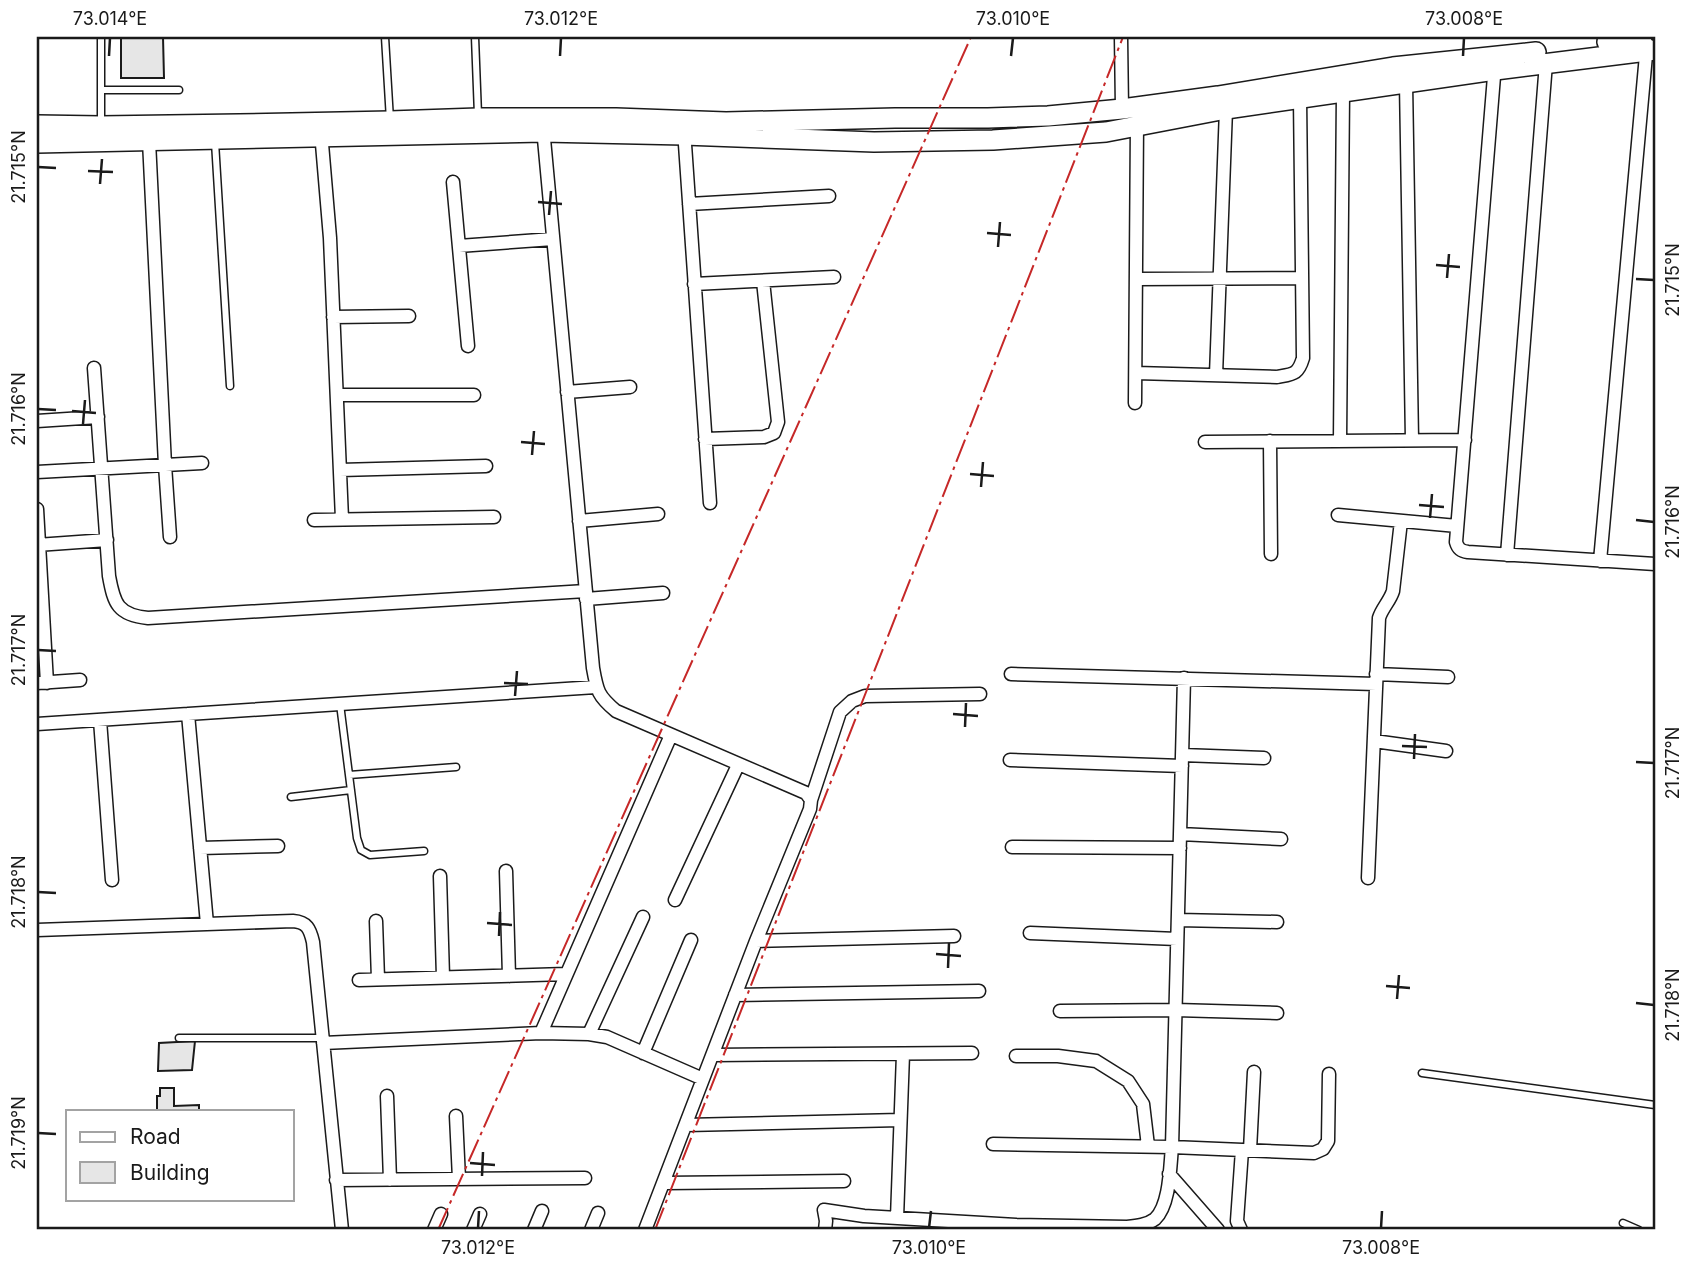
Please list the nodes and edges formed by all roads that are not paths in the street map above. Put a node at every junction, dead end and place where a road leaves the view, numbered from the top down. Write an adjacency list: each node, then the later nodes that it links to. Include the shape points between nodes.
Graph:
1 (101, 37): 9 (lane)
2 (385, 37): 16 (lane)
3 (475, 37): 15 (lane)
4 (1121, 37): 14 (street)
5 (1648, 43): 6 (main road); 7 (main road); 78 (street)
6 (1495, 63): 7 (main road); 8 (main road); 14 (main road, via 1393,67); 54 (street)
7 (1546, 63): 77 (street)
8 (1406, 83): 11 (main road); 53 (street)
9 (101, 90): 10 (lane); 19 (lane)
10 (179, 90)
11 (1343, 92): 12 (main road); 52 (street)
12 (1300, 98): 13 (main road); 33 (street)
13 (1226, 109): 14 (main road); 32 (street)
14 (1132, 114): 20 (main road, via 1106,132 993,140 874,142); 34 (street)
15 (478, 118): 16 (main road); 18 (main road)
16 (390, 121): 21 (main road)
17 (37, 125): 19 (main road)
18 (542, 125): 20 (main road); 21 (main road); 29 (street)
19 (101, 126): 22 (main road)
20 (684, 128): 28 (street)
21 (321, 130): 22 (main road); 38 (street)
22 (239, 132): 23 (main road)
23 (214, 140): 24 (main road); 43 (lane)
24 (149, 141): 25 (main road); 58 (street)
25 (37, 143)
26 (453, 182): 30 (street)
27 (829, 196): 28 (street)
28 (689, 204): 36 (street)
29 (553, 239): 30 (street); 45 (street)
30 (459, 246): 39 (street)
31 (834, 277): 35 (street)
32 (1220, 278): 33 (street); 34 (street); 42 (street)
33 (1302, 278): 42 (street, via 1300,370 1276,377)
34 (1137, 279): 41 (street)
35 (763, 281): 36 (street); 51 (street, via 778,422 774,433)
36 (694, 284): 51 (street)
37 (409, 316): 38 (street)
38 (333, 317): 46 (street)
39 (468, 346)
40 (94, 368): 49 (street)
41 (1136, 373): 42 (street); 48 (street)
42 (1216, 375)
43 (230, 386)
44 (630, 387): 45 (street)
45 (567, 392): 70 (street)
46 (337, 395): 47 (street); 61 (street)
47 (474, 395)
48 (1135, 403)
49 (98, 417): 50 (street); 60 (street)
50 (37, 421)
51 (705, 439): 63 (street)
52 (1340, 440): 53 (street); 55 (street)
53 (1412, 440): 54 (street)
54 (1465, 440): 72 (street)
55 (1270, 441): 56 (street); 76 (street)
56 (1205, 442)
57 (202, 463): 58 (street)
58 (165, 465): 60 (street); 73 (street)
59 (486, 466): 61 (street)
60 (102, 469): 62 (street); 74 (street)
61 (340, 470): 68 (street)
62 (37, 472)
63 (710, 503)
64 (37, 509): 75 (street)
65 (658, 514): 70 (street)
66 (1338, 515): 71 (street)
67 (494, 517): 68 (street)
68 (342, 519): 69 (street)
69 (314, 520)
70 (579, 521): 81 (street)
71 (1401, 521): 72 (street); 85 (street, via 1393,591 1379,618)
72 (1457, 526): 77 (street, via 1456,542 1462,551)
73 (170, 537)
74 (107, 540): 75 (street); 81 (street, via 113,598 122,611 148,618)
75 (38, 545): 87 (street)
76 (1271, 554)
77 (1507, 555): 78 (street)
78 (1600, 561): 79 (street)
79 (1655, 564)
80 (663, 593): 81 (street)
81 (586, 595): 88 (street)
82 (1011, 674): 84 (street)
83 (1448, 677): 85 (street)
84 (1184, 678): 85 (street); 99 (street)
85 (1376, 679): 95 (street)
86 (80, 680): 87 (street)
87 (42, 683)
88 (596, 687): 90 (street); 94 (street, via 616,711)
89 (980, 694): 105 (street, via 865,696 852,701 840,712)
90 (340, 704): 91 (street); 102 (lane)
91 (188, 714): 92 (street); 110 (street)
92 (100, 720): 93 (street); 116 (street)
93 (37, 724)
94 (671, 736): 100 (street); 129 (street)
95 (1374, 741): 96 (street); 115 (street)
96 (1446, 751)
97 (1264, 758): 99 (street)
98 (1010, 760): 99 (street)
99 (1182, 761): 106 (street)
100 (738, 765): 105 (street, via 806,793); 117 (street)
101 (456, 767): 102 (lane)
102 (349, 775): 103 (lane)
103 (351, 790): 104 (lane); 112 (lane, via 362,850 370,855)
104 (291, 797)
105 (811, 800): 128 (street)
106 (1180, 834): 107 (street); 111 (street)
107 (1281, 839)
108 (278, 846): 110 (street)
109 (1012, 847): 111 (street)
110 (200, 848): 122 (street)
111 (1180, 848): 119 (street)
112 (424, 850)
113 (506, 871): 130 (street)
114 (440, 876): 131 (street)
115 (1368, 878)
116 (112, 880)
117 (675, 900)
118 (643, 917): 140 (street)
119 (1178, 920): 121 (street); 126 (street)
120 (376, 921): 132 (street)
121 (1277, 922)
122 (207, 924): 123 (street); 142 (street, via 293,921 307,925 313,942)
123 (37, 930)
124 (1030, 933): 126 (street)
125 (954, 936): 128 (street)
126 (1177, 939): 136 (street)
127 (691, 940): 143 (street)
128 (756, 941): 135 (street)
129 (566, 974): 130 (street); 139 (street)
130 (509, 975): 131 (street)
131 (443, 978): 132 (street)
132 (378, 979): 133 (street)
133 (359, 980)
134 (979, 991): 135 (street)
135 (735, 995): 146 (street)
136 (1176, 1010): 137 (street); 138 (street); 159 (street)
137 (1060, 1011)
138 (1277, 1013)
139 (541, 1032): 140 (street); 142 (street)
140 (589, 1034): 143 (street)
141 (179, 1038): 142 (lane)
142 (323, 1041): 164 (street)
143 (643, 1053): 151 (street)
144 (972, 1053): 145 (street)
145 (903, 1054): 146 (street); 155 (street)
146 (713, 1055): 151 (street)
147 (1016, 1056): 158 (street, via 1096,1061 1128,1081 1143,1104)
148 (1254, 1072): 160 (street)
149 (1422, 1073): 153 (lane)
150 (1329, 1074): 160 (street, via 1328,1141 1323,1149 1314,1153)
151 (704, 1079): 156 (street)
152 (387, 1097): 165 (street)
153 (1655, 1105)
154 (456, 1116): 163 (street)
155 (900, 1120): 156 (street); 173 (street)
156 (686, 1125): 167 (street)
157 (993, 1144): 158 (street)
158 (1148, 1146): 159 (street)
159 (1172, 1147): 160 (street); 161 (street)
160 (1246, 1150): 185 (street, via 1237,1221)
161 (1169, 1174): 175 (street, via 1165,1203 1153,1221 1143,1225); 184 (street)
162 (585, 1178): 163 (street)
163 (458, 1179): 165 (street)
164 (336, 1180): 165 (street); 176 (street)
165 (390, 1180)
166 (844, 1181): 167 (street)
167 (664, 1183): 181 (street)
168 (542, 1211): 179 (street)
169 (598, 1213): 180 (street)
170 (441, 1214): 177 (street)
171 (480, 1214): 178 (street)
172 (864, 1216): 173 (street); 182 (street, via 824,1210); 183 (street)
173 (897, 1218): 175 (street)
174 (1623, 1223): 186 (lane)
175 (1016, 1228)
176 (342, 1230)
177 (434, 1230)
178 (473, 1230)
179 (534, 1230)
180 (591, 1230)
181 (645, 1230)
182 (824, 1230)
183 (865, 1230)
184 (1218, 1230)
185 (1241, 1230)
186 (1639, 1230)

